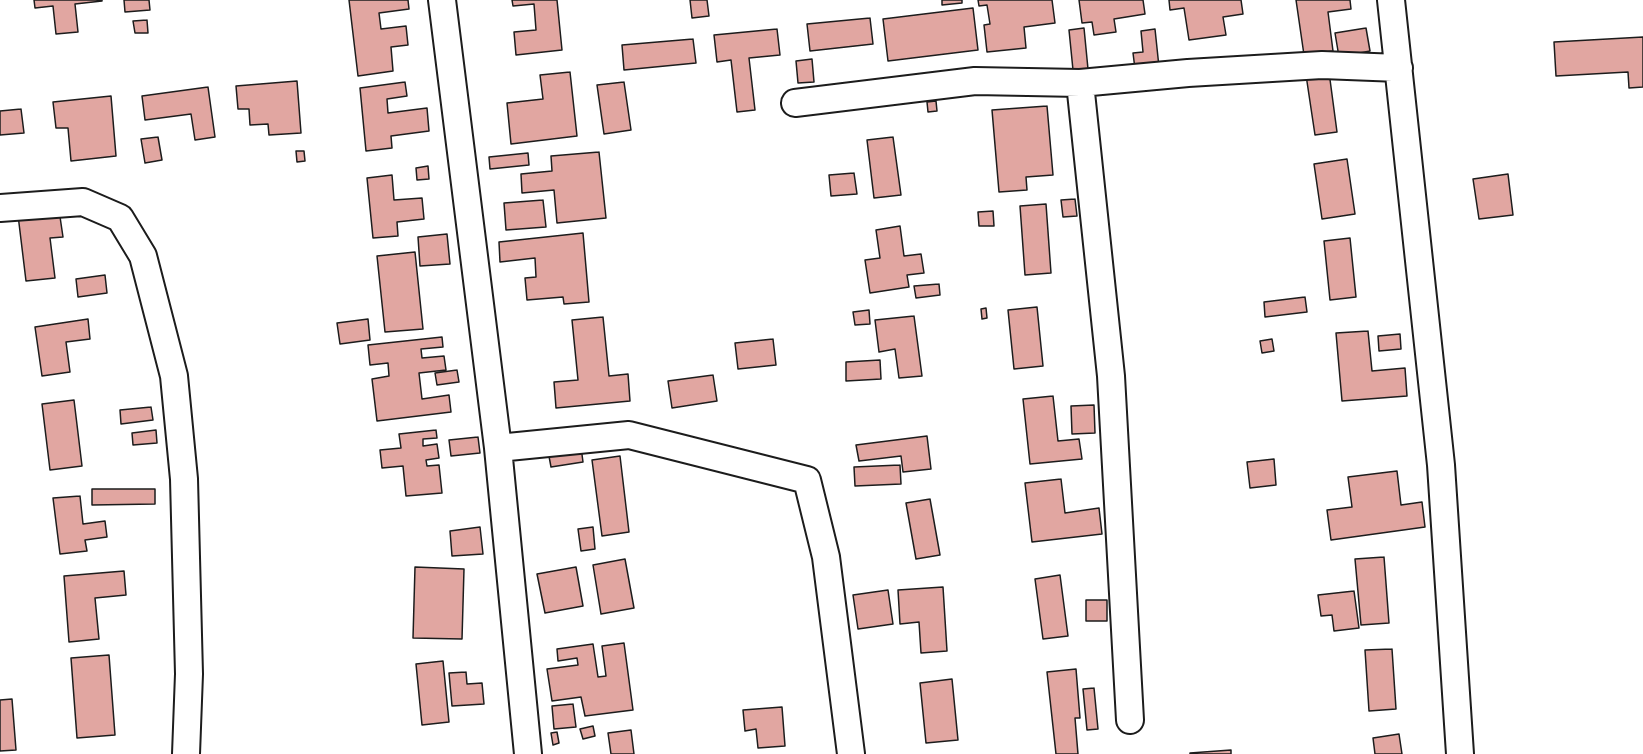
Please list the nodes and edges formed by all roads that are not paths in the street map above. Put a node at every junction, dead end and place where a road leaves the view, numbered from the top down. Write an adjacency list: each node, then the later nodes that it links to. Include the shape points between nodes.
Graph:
1 (442, 0): 7 (street)
2 (1391, 0): 3 (street)
3 (1398, 68): 4 (street, via 1322,65); 12 (street, via 1441,465)
4 (1080, 83): 5 (street, via 975,81); 8 (street, via 1111,376)
5 (795, 103)
6 (0, 208): 9 (street, via 83,202 120,218 143,256 174,376 184,479 189,674)
7 (498, 448): 10 (street); 11 (street, via 630,435 807,480 826,557)
8 (1130, 720)
9 (186, 754)
10 (528, 754)
11 (851, 754)
12 (1460, 754)

